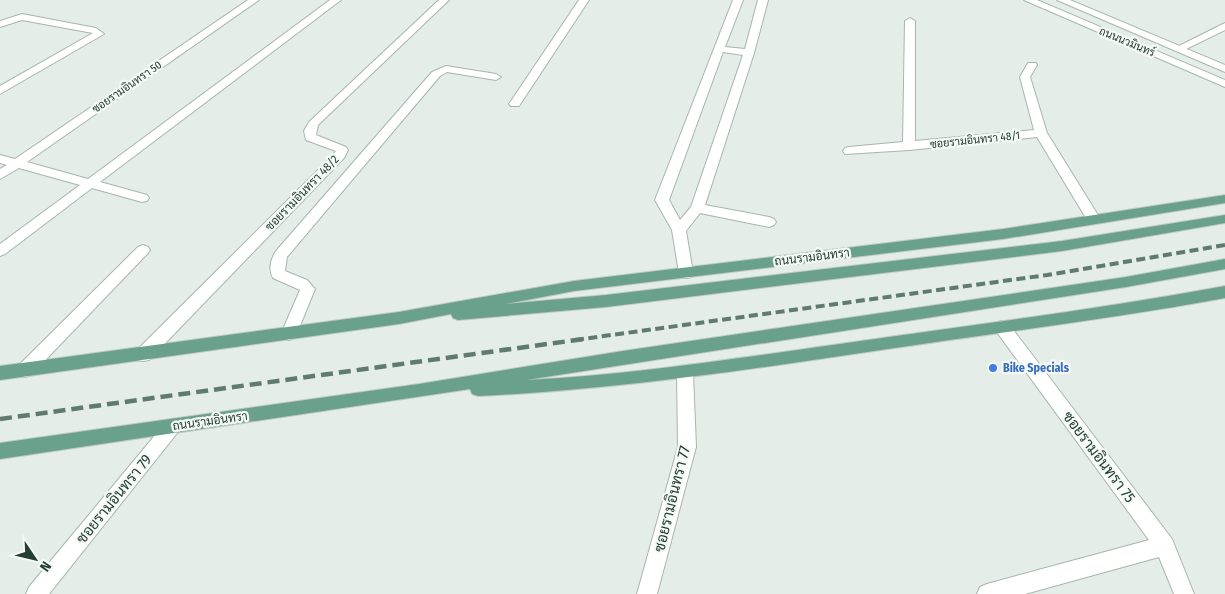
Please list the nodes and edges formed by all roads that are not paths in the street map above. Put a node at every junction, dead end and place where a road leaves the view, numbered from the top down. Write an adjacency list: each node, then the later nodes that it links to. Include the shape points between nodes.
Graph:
1 (254, 0): 25 (street, ซอยรามอินทรา 50)
2 (336, 0): 27 (street)
3 (444, 0): 43 (street, ซอยรามอินทรา 48/2, via 313,124 310,136 340,148 340,155)
4 (584, 0): 20 (street)
5 (738, 0): 12 (street)
6 (763, 0): 14 (street)
7 (1029, 0): 18 (street, ถนนนวมินทร์)
8 (1062, 0): 13 (street, ถนนนวมินทร์)
9 (910, 21): 22 (street)
10 (0, 24): 19 (street, via 22,17 99,34)
11 (1225, 26): 13 (street)
12 (721, 49): 14 (street); 34 (street, via 662,200)
13 (1178, 49): 16 (street, ถนนนวมินทร์)
14 (749, 53): 30 (street)
15 (1032, 65): 21 (street, via 1025,77)
16 (1225, 69)
17 (496, 77): 42 (street, via 446,70 436,74 281,255 278,274 304,284 308,289)
18 (1225, 84)
19 (0, 91)
20 (515, 104)
21 (1041, 133): 22 (street, ซอยรามอินทรา 48/1); 32 (street)
22 (909, 146): 23 (street, ซอยรามอินทรา 48/1)
23 (849, 151)
24 (0, 159): 25 (street)
25 (17, 163): 26 (street, ซอยรามอินทรา 50); 27 (street)
26 (0, 175)
27 (91, 185): 28 (street); 36 (street)
28 (142, 198)
29 (1225, 199): 32 (main road, ถนนรามอินทรา)
30 (697, 208): 33 (street); 34 (street)
31 (1225, 219): 40 (main road, ถนนรามอินทรา, via 1062,246 551,307)
32 (1094, 220): 38 (main road, ถนนรามอินทรา)
33 (769, 222)
34 (679, 230): 38 (street)
35 (143, 250): 44 (street)
36 (0, 251)
37 (1225, 264): 47 (main road, ถนนรามอินทรา)
38 (686, 273): 40 (main road, ถนนรามอินทรา, via 565,288)
39 (1225, 292): 41 (main road, ถนนรามอินทรา)
40 (399, 318): 42 (main road, ถนนรามอินทรา)
41 (1002, 327): 46 (main road, ถนนรามอินทรา); 50 (street, ซอยรามอินทรา 75)
42 (289, 334): 43 (main road, ถนนรามอินทรา)
43 (143, 355): 44 (main road, ถนนรามอินทรา)
44 (25, 370): 45 (main road, ถนนรามอินทรา)
45 (0, 373)
46 (685, 373): 47 (main road, ถนนรามอินทรา, via 534,388); 52 (street, ซอยรามอินทรา 77, via 687,447)
47 (419, 391): 48 (main road, ถนนรามอินทรา)
48 (172, 427): 49 (main road, ถนนรามอินทรา); 51 (street, ซอยรามอินทรา 79)
49 (0, 452)
50 (1165, 546): 53 (street); 54 (street, ซอยรามอินทรา 75)
51 (36, 594)
52 (647, 594)
53 (987, 594)
54 (1184, 594)

